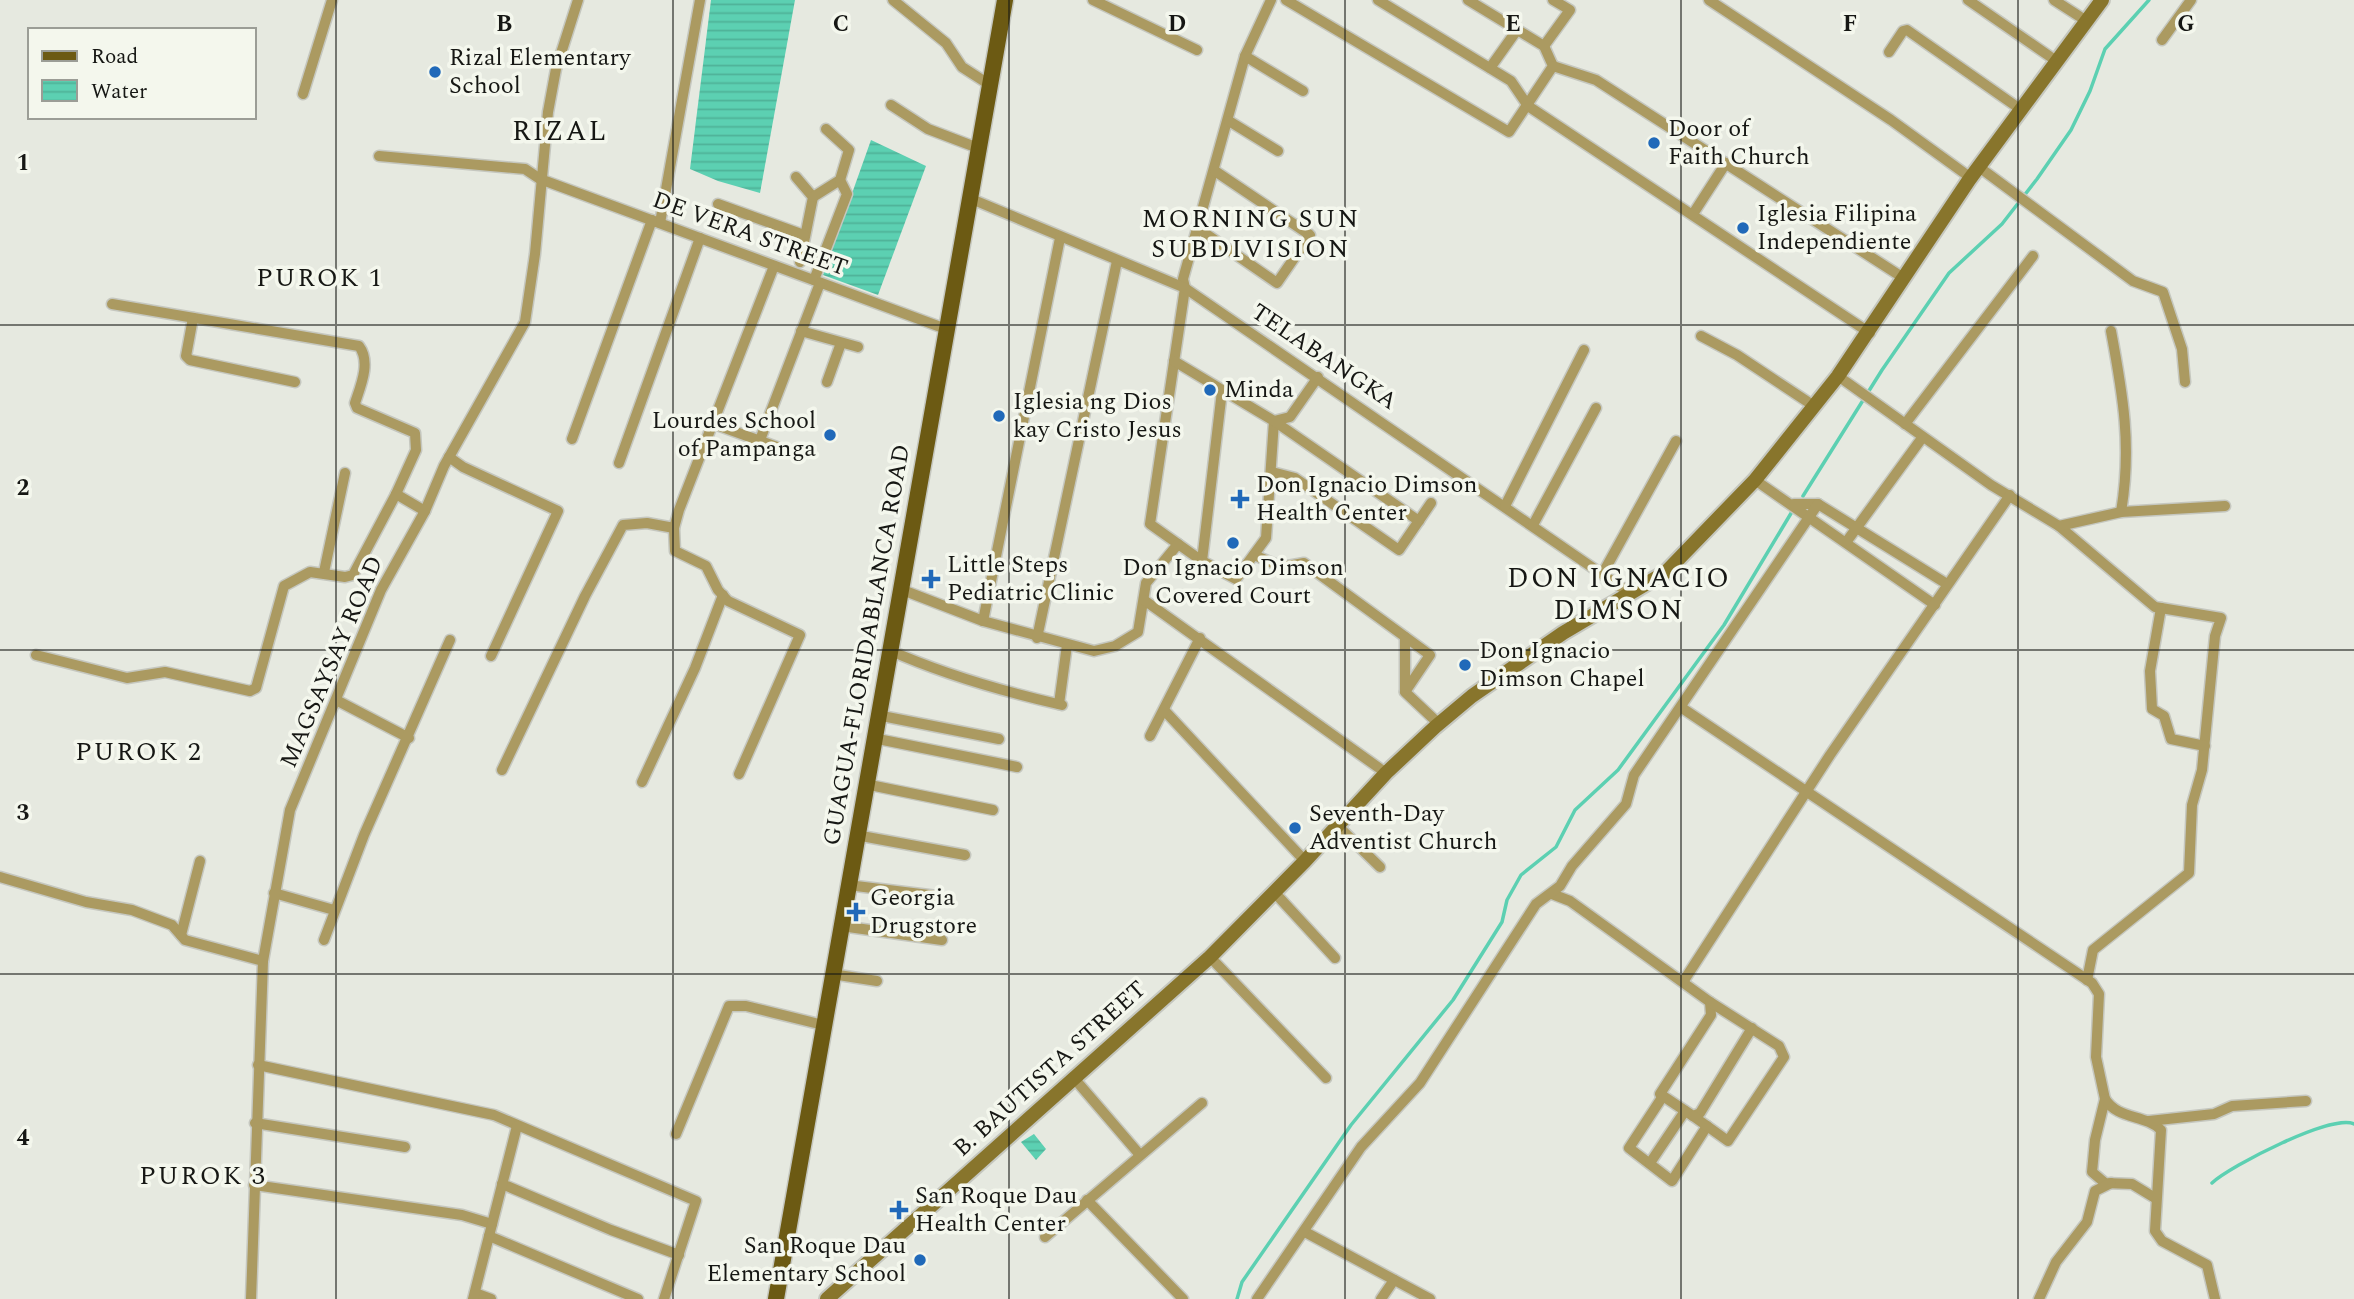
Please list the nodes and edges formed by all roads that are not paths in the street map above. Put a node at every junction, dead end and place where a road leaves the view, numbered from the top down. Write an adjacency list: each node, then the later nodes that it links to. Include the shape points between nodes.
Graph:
1 (332, 0): 29 (street)
2 (578, 0): 42 (street, MAGSAYSAY ROAD, via 555,69)
3 (700, 0): 48 (street)
4 (893, 0): 27 (street, via 946,43 962,68)
5 (1005, 0): 27 (main road, GUAGUA-FLORIDABLANCA ROAD)
6 (1093, 0): 21 (street)
7 (1271, 0): 23 (street)
8 (1286, 0): 31 (street, via 1509,132)
9 (1378, 0): 26 (street)
10 (1468, 0): 18 (street)
11 (1553, 0): 20 (street, via 1570,10)
12 (1709, 0): 40 (street)
13 (1968, 0): 24 (street)
14 (2054, 0): 17 (street)
15 (2102, 0): 17 (street, B. BAUTISTA STREET)
16 (2191, 0): 19 (street)
17 (2085, 20): 24 (street, B. BAUTISTA STREET)
18 (1517, 30): 20 (street); 26 (street)
19 (2162, 40)
20 (1544, 46): 25 (street)
21 (1197, 50)
22 (1889, 52): 32 (street, via 1907,30)
23 (1245, 56): 28 (street); 33 (street)
24 (2055, 60): 32 (street, B. BAUTISTA STREET)
25 (1553, 66): 31 (street); 38 (street, via 1596,80)
26 (1490, 68): 31 (street, via 1511,81)
27 (990, 85): 35 (main road, GUAGUA-FLORIDABLANCA ROAD)
28 (1303, 91)
29 (303, 94)
30 (891, 105): 35 (street, via 929,129)
31 (1528, 106): 47 (street)
32 (2020, 109): 40 (street, B. BAUTISTA STREET)
33 (1229, 121): 36 (street); 39 (street)
34 (826, 129): 43 (street, via 849,150)
35 (978, 148): 45 (main road, GUAGUA-FLORIDABLANCA ROAD)
36 (1278, 151)
37 (379, 156): 42 (street, DE VERA STREET, via 493,163 524,169)
38 (1726, 163): 47 (street); 57 (street)
39 (1215, 171): 49 (street); 49 (street, via 1310,235 1277,283)
40 (1975, 173): 57 (street, B. BAUTISTA STREET); 75 (street, via 2014,191 2133,281 2162,292 2182,349)
41 (796, 177): 44 (street)
42 (540, 179): 48 (street, DE VERA STREET); 87 (street, MAGSAYSAY ROAD, via 525,322)
43 (840, 180): 44 (street); 58 (street, via 846,194)
44 (813, 197): 50 (street)
45 (969, 198): 52 (street, TELABANGKA); 62 (main road, GUAGUA-FLORIDABLANCA ROAD)
46 (718, 204): 50 (street)
47 (1693, 214): 65 (street)
48 (656, 222): 51 (street, DE VERA STREET); 83 (street)
49 (1199, 229): 59 (street, via 1183,279)
50 (804, 235): 56 (street)
51 (701, 238): 55 (street, DE VERA STREET); 88 (street)
52 (1060, 238): 54 (street, TELABANGKA); 120 (street)
53 (2033, 256): 81 (street)
54 (1117, 261): 59 (street, TELABANGKA); 122 (street)
55 (774, 266): 56 (street, DE VERA STREET); 80 (street)
56 (798, 267): 58 (street, DE VERA STREET)
57 (1902, 277): 65 (street, B. BAUTISTA STREET)
58 (817, 281): 62 (street, DE VERA STREET); 63 (street)
59 (1185, 288): 70 (street); 72 (street, TELABANGKA)
60 (112, 304): 61 (street)
61 (193, 318): 73 (street, via 186,356 190,360); 92 (street, via 359,346 365,370 357,408 415,433 415,450)
62 (946, 329): 114 (main road, GUAGUA-FLORIDABLANCA ROAD)
63 (801, 331): 67 (street); 84 (street)
64 (2111, 331): 100 (street, via 2127,430 2128,471)
65 (1870, 333): 71 (street, B. BAUTISTA STREET)
66 (1701, 336): 77 (street)
67 (841, 343): 68 (street); 74 (street)
68 (858, 347)
69 (1584, 350): 97 (street)
70 (1174, 361): 76 (street); 108 (street, via 1150,524)
71 (1838, 376): 77 (street, B. BAUTISTA STREET); 81 (street)
72 (1318, 377): 79 (street, via 1290,417); 97 (street, TELABANGKA)
73 (295, 382)
74 (827, 382)
75 (2185, 382)
76 (1222, 391): 79 (street); 110 (street)
77 (1814, 406): 91 (street, B. BAUTISTA STREET)
78 (1596, 408): 103 (street)
79 (1274, 421): 89 (street); 102 (street)
80 (714, 424): 84 (street); 106 (street)
81 (1905, 424): 82 (street)
82 (1922, 438): 93 (street); 104 (street)
83 (572, 439)
84 (760, 440): 86 (street)
85 (1676, 441): 112 (street)
86 (777, 447)
87 (449, 457): 99 (street, MAGSAYSAY ROAD); 128 (street, via 558,511)
88 (619, 463)
89 (1272, 472): 102 (street, via 1295,478 1399,550); 109 (street, via 1266,538)
90 (345, 473): 111 (street)
91 (1755, 480): 95 (street); 115 (street, B. BAUTISTA STREET, via 1666,572)
92 (396, 494): 99 (street); 111 (street, via 352,575)
93 (2010, 495): 105 (street); 113 (street)
94 (1431, 503): 102 (street)
95 (1794, 504): 96 (street); 101 (street)
96 (1818, 504): 101 (street); 104 (street)
97 (1506, 506): 103 (street, TELABANGKA)
98 (2225, 506): 100 (street)
99 (425, 511): 130 (street, MAGSAYSAY ROAD, via 381,590)
100 (2121, 512): 105 (street)
101 (1807, 519): 107 (street); 131 (street)
102 (1419, 521)
103 (1533, 525): 112 (street, TELABANGKA)
104 (1858, 526): 107 (street); 113 (street)
105 (2059, 526): 119 (street)
106 (674, 528): 116 (street, via 675,551 706,566); 141 (street, via 622,525)
107 (1847, 541): 118 (street)
108 (1178, 544): 110 (street); 117 (street, via 1146,583)
109 (1254, 555): 110 (street, via 1236,579); 121 (street, via 1282,567 1304,563)
110 (1202, 561)
111 (324, 572): 127 (street, via 310,572 284,586 262,670 256,688 250,691 165,672 127,678)
112 (1603, 573): 115 (street, TELABANGKA)
113 (1947, 584): 118 (street)
114 (900, 589): 120 (street); 126 (main road, GUAGUA-FLORIDABLANCA ROAD)
115 (1631, 594): 134 (street, B. BAUTISTA STREET, via 1563,633)
116 (723, 595): 143 (street, via 800,635); 144 (street)
117 (1144, 600): 123 (street); 125 (street, via 1139,632 1132,638 1094,651)
118 (1935, 604): 146 (street)
119 (2161, 608): 139 (street, via 2150,671 2152,709 2164,716 2171,740); 139 (street, via 2221,618 2215,636)
120 (982, 621): 122 (street)
121 (1405, 637): 129 (street); 129 (street, via 1430,655)
122 (1037, 638): 125 (street)
123 (1200, 638): 132 (street); 142 (street)
124 (450, 640): 136 (street)
125 (1067, 645): 126 (street, via 1060,704 982,687)
126 (889, 650): 133 (main road, GUAGUA-FLORIDABLANCA ROAD)
127 (36, 655)
128 (491, 656)
129 (1405, 692): 134 (street)
130 (338, 701): 136 (street); 156 (street, MAGSAYSAY ROAD, via 290,810)
131 (1682, 708): 146 (street); 158 (street, via 1634,775 1626,804)
132 (1164, 710): 135 (street); 152 (street)
133 (877, 715): 137 (main road, GUAGUA-FLORIDABLANCA ROAD); 138 (street)
134 (1440, 724): 142 (street, B. BAUTISTA STREET)
135 (1150, 736)
136 (409, 738): 160 (street)
137 (873, 738): 140 (street); 145 (main road, GUAGUA-FLORIDABLANCA ROAD)
138 (999, 739)
139 (2205, 746): 169 (street, via 2192,805 2189,873 2093,950)
140 (1017, 767)
141 (502, 770)
142 (1386, 773): 148 (street, B. BAUTISTA STREET)
143 (739, 774)
144 (642, 782)
145 (865, 784): 147 (street); 149 (main road, GUAGUA-FLORIDABLANCA ROAD)
146 (1808, 792): 169 (street); 171 (street)
147 (993, 810)
148 (1338, 826): 152 (street, B. BAUTISTA STREET); 153 (street)
149 (856, 835): 150 (street); 155 (main road, GUAGUA-FLORIDABLANCA ROAD)
150 (965, 855)
151 (200, 861): 162 (street)
152 (1305, 862): 157 (street, B. BAUTISTA STREET)
153 (1380, 867)
154 (0, 877): 162 (street, via 132,910 172,925)
155 (848, 885): 159 (street); 161 (main road, GUAGUA-FLORIDABLANCA ROAD)
156 (274, 893): 160 (street); 167 (street, MAGSAYSAY ROAD)
157 (1275, 893): 165 (street, B. BAUTISTA STREET); 166 (street)
158 (1552, 894): 171 (street, via 1570,901); 197 (street, via 1536,904 1420,1083 1361,1147)
159 (937, 896)
160 (334, 910): 163 (street)
161 (841, 926): 164 (street); 168 (main road, GUAGUA-FLORIDABLANCA ROAD)
162 (181, 935): 167 (street, via 185,940)
163 (324, 940)
164 (942, 940)
165 (1210, 957): 176 (street, B. BAUTISTA STREET); 177 (street)
166 (1335, 958)
167 (263, 961): 175 (street, MAGSAYSAY ROAD)
168 (832, 974): 170 (street); 173 (main road, GUAGUA-FLORIDABLANCA ROAD)
169 (2087, 979): 179 (street, via 2099,994 2096,1057)
170 (877, 981)
171 (1683, 982): 172 (street)
172 (1710, 1002): 174 (street); 178 (street, via 1712,1015 1660,1090)
173 (823, 1025): 187 (street, via 729,1006); 207 (main road, GUAGUA-FLORIDABLANCA ROAD)
174 (1752, 1028): 182 (street, via 1700,1112); 186 (street, via 1779,1046 1782,1062 1728,1141)
175 (258, 1065): 184 (street, MAGSAYSAY ROAD); 185 (street, via 494,1115)
176 (1073, 1077): 189 (street); 208 (street, B. BAUTISTA STREET)
177 (1326, 1077)
178 (1663, 1096): 182 (street); 190 (street, via 1629,1148)
179 (2105, 1099): 183 (street, via 2117,1113); 191 (street, via 2092,1172)
180 (2306, 1101): 183 (street, via 2232,1106 2214,1114)
181 (1202, 1103): 189 (street)
182 (1689, 1113): 186 (street); 190 (street)
183 (2145, 1121): 194 (street, via 2161,1130)
184 (255, 1123): 188 (street); 193 (street, MAGSAYSAY ROAD)
185 (517, 1126): 192 (street); 200 (street, via 696,1201)
186 (1707, 1126): 190 (street, via 1672,1181)
187 (676, 1134)
188 (405, 1147)
189 (1140, 1155): 195 (street)
190 (1650, 1163)
191 (2111, 1183): 194 (street, via 2132,1184); 213 (street, via 2095,1191 2087,1222 2056,1262)
192 (502, 1184): 196 (street); 200 (street)
193 (254, 1185): 196 (street, via 463,1215); 203 (street, MAGSAYSAY ROAD)
194 (2155, 1198): 214 (street, via 2155,1231 2162,1241 2207,1265)
195 (1087, 1200): 199 (street); 209 (street)
196 (492, 1224): 198 (street)
197 (1305, 1232): 201 (street); 210 (street)
198 (489, 1236): 202 (street); 205 (street)
199 (1045, 1237)
200 (679, 1255): 206 (street)
201 (1394, 1280): 211 (street); 212 (street)
202 (474, 1296): 204 (street)
203 (251, 1299)
204 (491, 1299)
205 (638, 1299)
206 (664, 1299)
207 (776, 1299)
208 (827, 1299)
209 (1183, 1299)
210 (1257, 1299)
211 (1381, 1299)
212 (1430, 1299)
213 (2039, 1299)
214 (2215, 1299)

